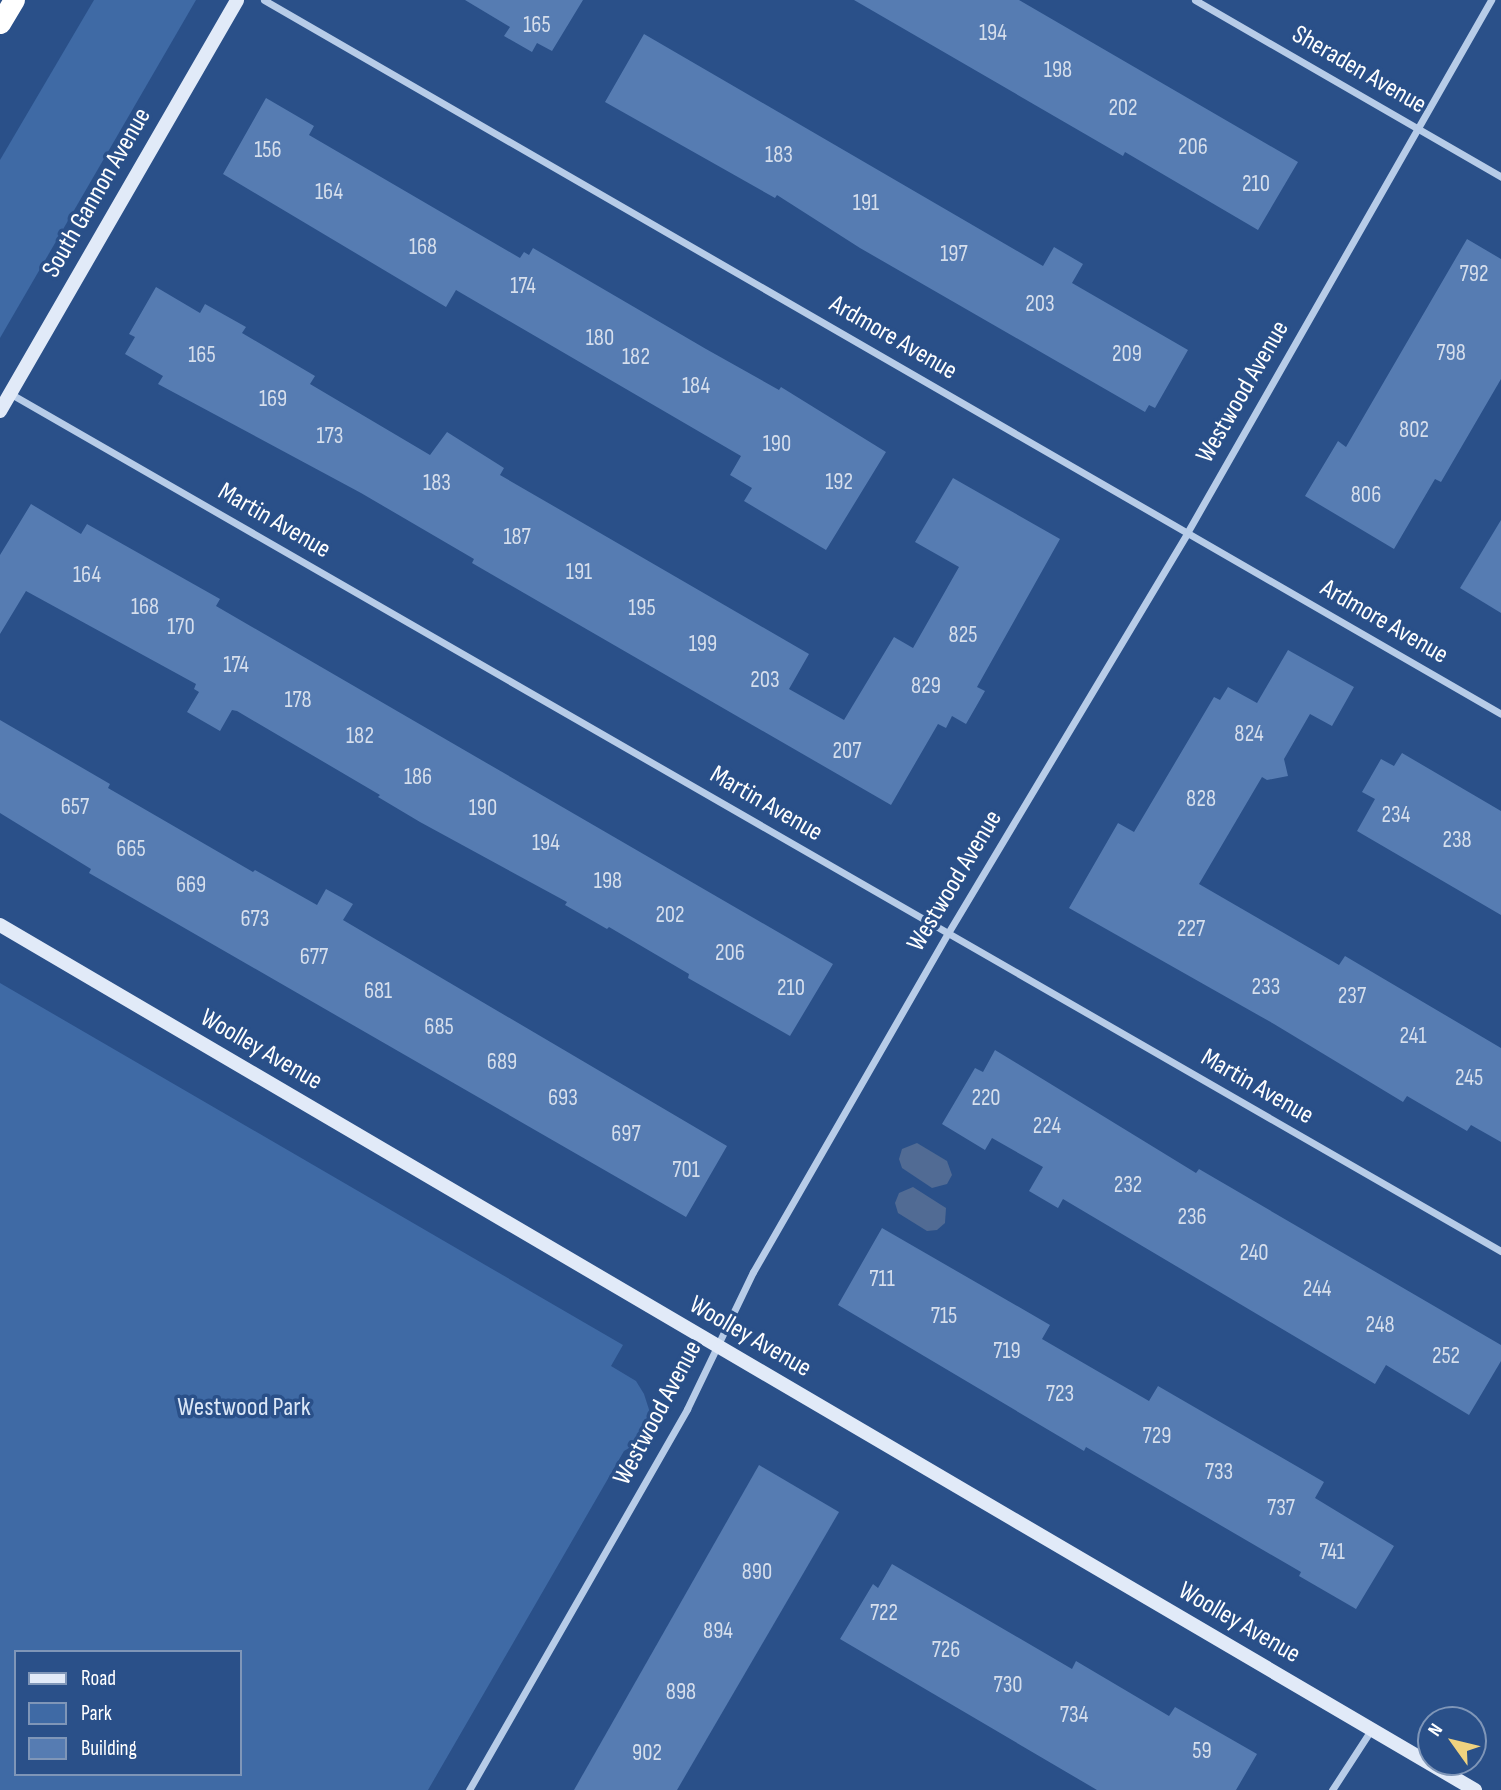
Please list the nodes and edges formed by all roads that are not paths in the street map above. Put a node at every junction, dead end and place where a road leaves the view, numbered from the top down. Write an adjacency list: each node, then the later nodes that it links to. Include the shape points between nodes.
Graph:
1 (13, 0): 6 (highway)
2 (237, 0): 9 (street, South Gannon Avenue)
3 (264, 0): 11 (street, Ardmore Avenue)
4 (1195, 0): 7 (street, Sheraden Avenue)
5 (1491, 0): 7 (street, Westwood Avenue)
6 (0, 23)
7 (1417, 128): 8 (street, Sheraden Avenue); 11 (street, Westwood Avenue)
8 (1501, 177)
9 (10, 393): 10 (street, South Gannon Avenue); 14 (street, Martin Avenue)
10 (0, 411)
11 (1187, 533): 12 (street, Ardmore Avenue); 14 (street, Westwood Avenue)
12 (1501, 714)
13 (0, 925): 16 (street, Woolley Avenue)
14 (948, 933): 15 (street, Martin Avenue); 16 (street, Westwood Avenue, via 753,1272)
15 (1501, 1251)
16 (718, 1346): 17 (street, Woolley Avenue); 18 (street, Westwood Avenue, via 687,1409)
17 (1371, 1730): 19 (street); 20 (street, Woolley Avenue)
18 (470, 1790)
19 (1332, 1790)
20 (1475, 1790)

